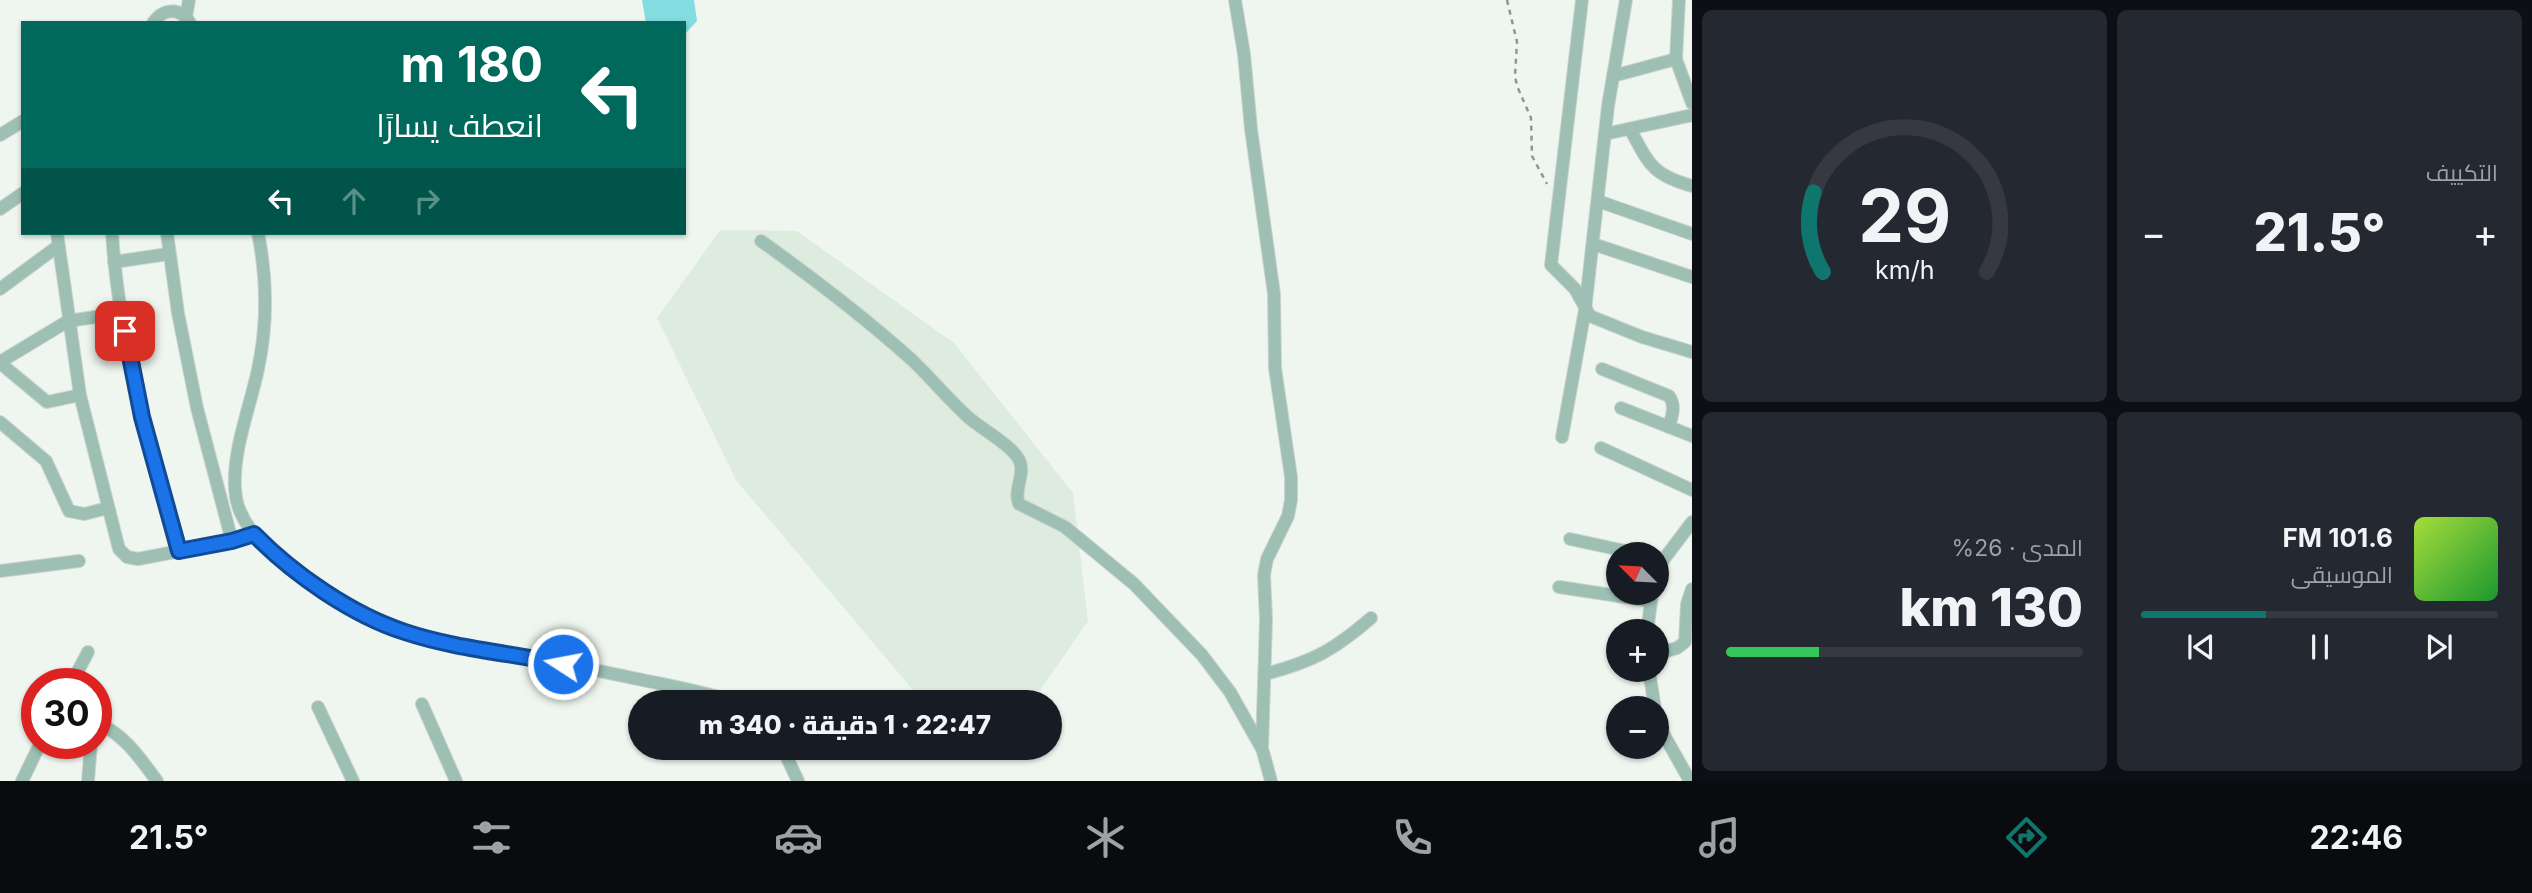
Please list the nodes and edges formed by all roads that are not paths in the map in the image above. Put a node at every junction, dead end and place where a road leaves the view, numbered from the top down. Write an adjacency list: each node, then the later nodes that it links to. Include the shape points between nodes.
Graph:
1 (189, 0): 6 (street)
2 (1235, 0): 62 (street, via 1274,294 1275,369 1291,477 1288,516 1265,567)
3 (1582, 0): 31 (street, via 1551,265 1575,289)
4 (1626, 0): 9 (street)
5 (1679, 0): 8 (street)
6 (188, 20): 7 (street, via 169,11)
7 (154, 21)
8 (1676, 60): 9 (street); 10 (street)
9 (1613, 76): 15 (street)
10 (1692, 103)
11 (1692, 115): 13 (street)
12 (21, 122): 14 (street)
13 (1630, 129): 15 (street); 16 (street, via 1647,160 1667,179)
14 (0, 135)
15 (1605, 135): 18 (street)
16 (1692, 186)
17 (21, 194): 19 (street)
18 (1598, 201): 20 (street); 26 (street)
19 (0, 209)
20 (1692, 234)
21 (111, 235): 28 (street)
22 (167, 235): 27 (street)
23 (258, 235): 47 (street, via 266,315 234,488 238,508)
24 (57, 239): 30 (street); 33 (street)
25 (761, 242): 68 (street, via 861,317 969,418 1013,451 1021,467 1018,504 1065,527 1134,584 1202,655)
26 (1594, 244): 29 (street); 31 (street)
27 (168, 254): 28 (street); 49 (street, via 197,408)
28 (114, 262): 32 (street)
29 (1692, 277)
30 (0, 289)
31 (1585, 310): 34 (street, via 1614,327); 42 (street)
32 (122, 313): 33 (street); 52 (street, via 142,417)
33 (68, 321): 35 (street); 37 (street)
34 (1692, 352)
35 (0, 362): 37 (street, via 47,402)
36 (1602, 369): 40 (street, via 1669,396 1674,407)
37 (80, 395): 45 (street)
38 (1621, 408): 40 (street)
39 (0, 422): 45 (street, via 46,461 69,511 84,514)
40 (1669, 427): 41 (street)
41 (1692, 436)
42 (1562, 437)
43 (1601, 448): 44 (street)
44 (1692, 490)
45 (108, 508): 52 (street, via 119,549 127,556 138,559)
46 (1692, 522): 51 (street)
47 (254, 534): 49 (street); 63 (street, via 322,589 364,615 405,632)
48 (1570, 539): 50 (street)
49 (232, 541): 52 (street)
50 (1606, 547)
51 (1670, 547)
52 (179, 551)
53 (79, 561): 54 (street)
54 (0, 571)
55 (1559, 587): 57 (street)
56 (1692, 589): 59 (street, via 1685,642)
57 (1606, 592)
58 (1371, 618): 62 (street, via 1313,660)
59 (1669, 650)
60 (88, 652): 61 (street)
61 (80, 668)
62 (1265, 674): 68 (street)
63 (694, 690)
64 (422, 704): 76 (street)
65 (318, 707): 75 (street)
66 (112, 730): 74 (street, via 127,741)
67 (1669, 744): 79 (street)
68 (1262, 748): 78 (street)
69 (33, 759): 72 (street)
70 (90, 759): 73 (street)
71 (788, 760): 77 (street)
72 (22, 781)
73 (88, 781)
74 (157, 781)
75 (353, 781)
76 (456, 781)
77 (798, 781)
78 (1271, 781)
79 (1690, 781)

